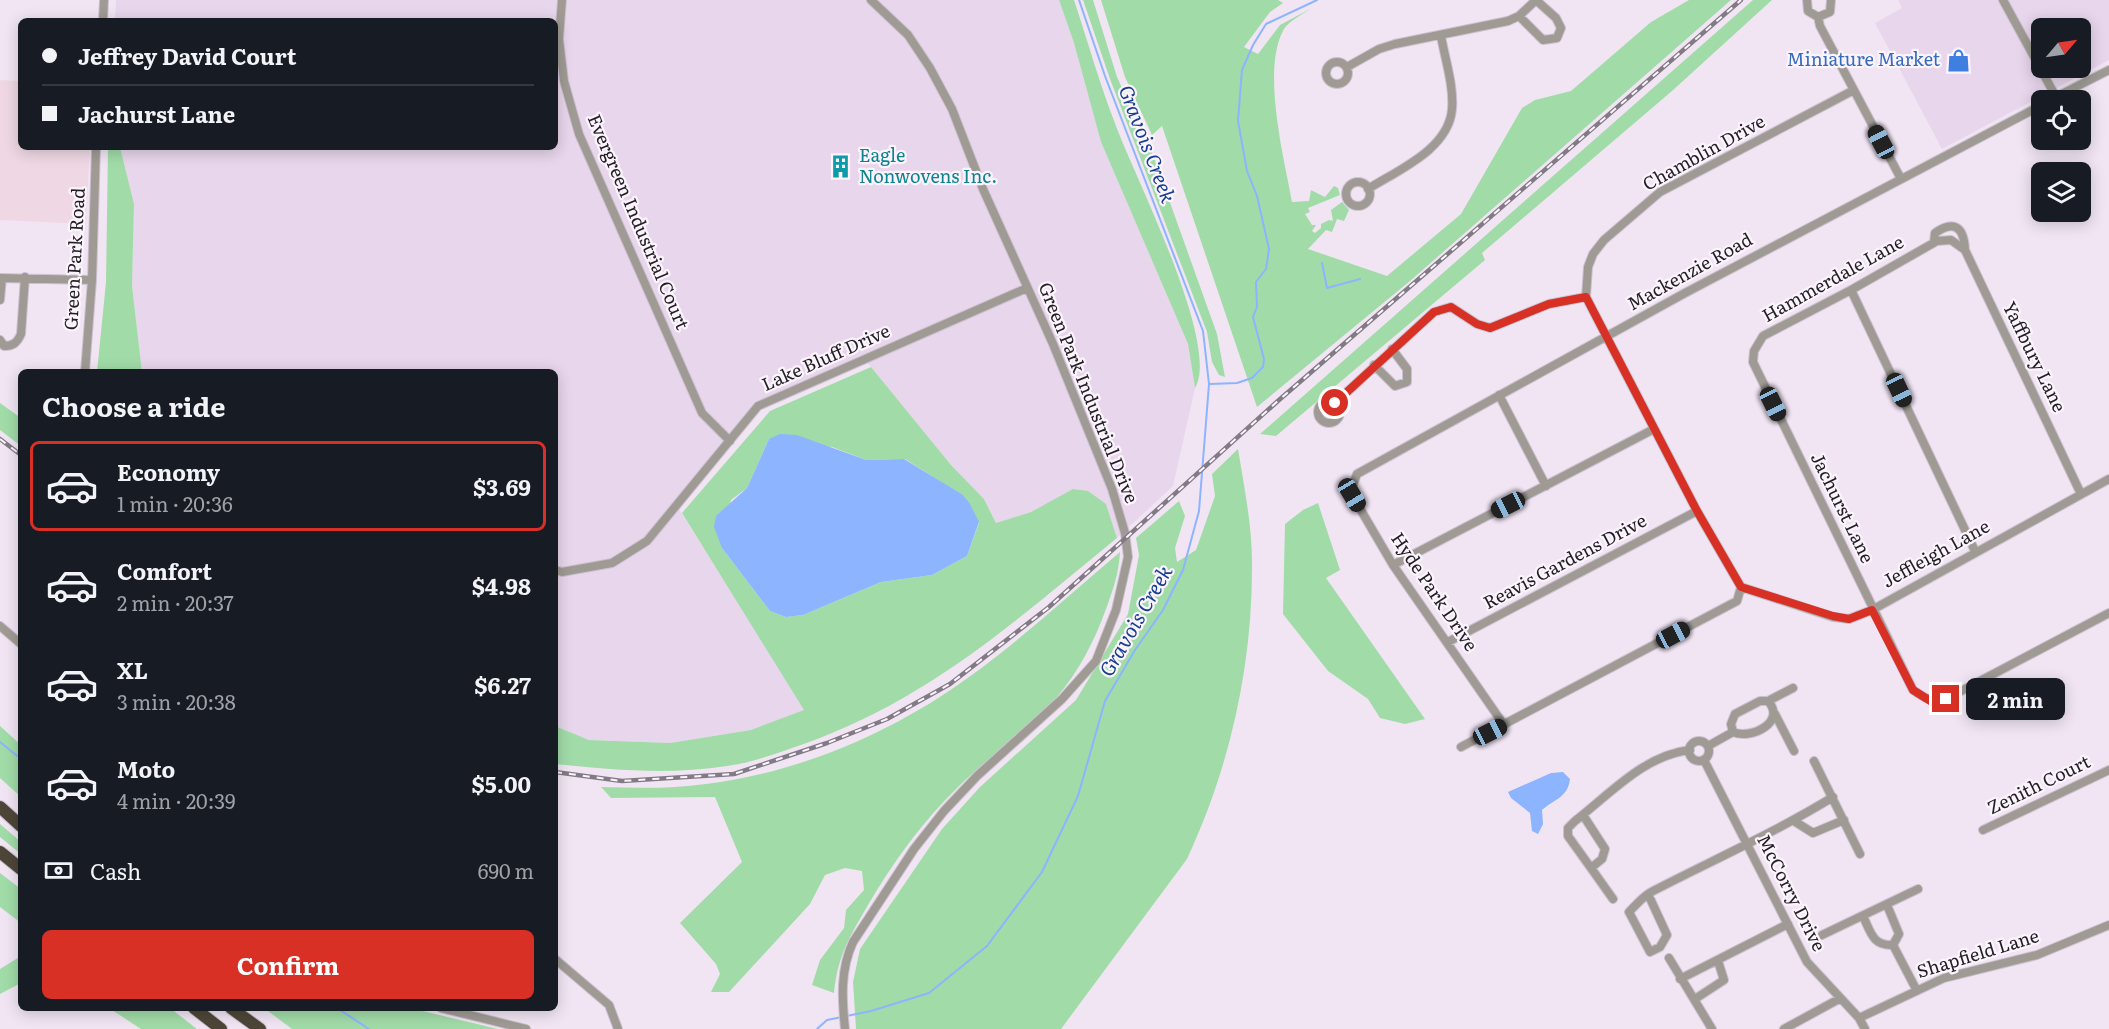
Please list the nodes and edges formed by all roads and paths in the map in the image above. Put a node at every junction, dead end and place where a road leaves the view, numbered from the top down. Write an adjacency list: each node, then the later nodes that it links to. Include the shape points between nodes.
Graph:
1 (104, 0): 10 (street)
2 (562, 0): 39 (street, Evergreen Industrial Court, via 564,81 579,134 702,413)
3 (871, 0): 26 (street, Green Park Industrial Drive, via 908,35 946,96)
4 (1536, 0): 8 (street); 8 (street, via 1557,18 1561,28 1557,38 1543,40)
5 (1807, 0): 9 (street, via 1808,11)
6 (1831, 0): 9 (street, via 1830,12)
7 (2003, 0): 15 (street)
8 (1519, 16): 11 (street)
9 (1818, 17): 14 (street)
10 (103, 18)
11 (1441, 36): 12 (street, via 1378,49); 20 (street, via 1452,96 1448,128 1432,148)
12 (1347, 67)
13 (2109, 70): 16 (street)
14 (1854, 90): 19 (street); 28 (street, Chamblin Drive, via 1660,192 1593,254)
15 (2048, 90)
16 (2070, 90)
17 (2031, 111): 19 (street, Mackenzie Road)
18 (96, 150): 25 (street, Green Park Road)
19 (1900, 177): 30 (street, Mackenzie Road)
20 (1368, 189)
21 (1934, 242): 22 (street, Hammerdale Lane, via 1950,240); 22 (street, Hammerdale Lane, via 1935,233 1942,228 1960,229); 27 (street, Hammerdale Lane)
22 (1965, 250): 43 (street, Yaffbury Lane)
23 (1, 278): 24 (street); 29 (street)
24 (25, 278): 25 (street); 31 (street, via 21,334 11,346)
25 (92, 280): 35 (street, Green Park Road)
26 (1027, 288): 39 (street, Lake Bluff Drive, via 758,406); 98 (street, Green Park Industrial Drive, via 1096,447 1125,533 1128,557 1116,610 1096,661 1062,699 944,811 853,942 844,966)
27 (1851, 290): 33 (street, Hammerdale Lane, via 1763,336); 45 (street)
28 (1586, 297): 30 (street); 32 (street, via 1549,304 1490,328 1451,307 1442,309)
29 (0, 300)
30 (1606, 336): 36 (street, Mackenzie Road); 38 (street)
31 (0, 340)
32 (1392, 349): 34 (street); 34 (street, via 1407,369 1407,382 1395,386)
33 (1754, 351): 49 (street, Jachurst Lane, via 1753,362)
34 (1374, 365): 37 (street)
35 (85, 369)
36 (1499, 395): 40 (street, Mackenzie Road); 42 (street)
37 (1335, 403)
38 (1654, 429): 42 (street); 44 (street)
39 (730, 441): 47 (street, Lake Bluff Drive, via 647,541 612,563)
40 (1357, 474): 46 (street, Hyde Park Drive, via 1350,490)
41 (2109, 479): 43 (street, Jeffleigh Lane)
42 (1546, 486): 46 (street)
43 (2082, 494): 45 (street, Jeffleigh Lane)
44 (1697, 511): 48 (street); 53 (street, Reavis Gardens Drive)
45 (1975, 551): 49 (street, Jeffleigh Lane)
46 (1393, 565): 53 (street, Hyde Park Drive)
47 (558, 571)
48 (1741, 587): 49 (street, Jeffleigh Lane, via 1849,619); 57 (street, via 1737,601)
49 (1872, 610): 50 (street, Jachurst Lane, via 1913,690 1932,702 1946,699)
50 (2109, 613)
51 (0, 626): 52 (street)
52 (18, 641)
53 (1448, 642): 57 (street, Hyde Park Drive)
54 (1793, 688): 55 (street)
55 (1768, 701): 56 (street); 58 (street, via 1735,714)
56 (1775, 714): 58 (street, via 1771,723 1748,735); 62 (street)
57 (1504, 725): 60 (street)
58 (1732, 732): 59 (street)
59 (1708, 746): 61 (street, via 1696,742); 63 (street)
60 (1461, 747)
61 (1689, 750): 63 (street, via 1695,760); 68 (street, via 1660,759 1627,779)
62 (1794, 751)
63 (1704, 760): 73 (street, McCorry Drive)
64 (1814, 761): 66 (street)
65 (2109, 770): 72 (street, Zenith Court)
66 (1833, 797): 69 (street); 70 (street)
67 (0, 807): 71 (highway)
68 (1582, 815): 77 (street, via 1605,849 1602,859); 77 (street, via 1568,828 1568,836)
69 (1844, 820): 70 (street, via 1813,833); 75 (street)
70 (1794, 821): 73 (street)
71 (18, 823)
72 (1983, 830)
73 (1747, 842): 79 (street); 83 (street, McCorry Drive)
74 (0, 852): 76 (highway)
75 (1860, 854)
76 (18, 867)
77 (1591, 868): 80 (street)
78 (1918, 889): 81 (street)
79 (1648, 894): 79 (street, via 1629,912 1650,952 1660,947 1667,935)
80 (1613, 899)
81 (1887, 905): 82 (street); 86 (street, via 1899,934)
82 (1863, 916): 85 (street); 86 (street, via 1875,942)
83 (1788, 924): 88 (street); 93 (street, McCorry Drive, via 1807,962)
84 (2109, 925): 91 (street, Shapfield Lane, via 2037,955 1944,978)
85 (1822, 935)
86 (1893, 945): 91 (street)
87 (1669, 958): 90 (street)
88 (1718, 961): 90 (street); 92 (street, via 1724,980)
89 (558, 962): 102 (street, via 609,1005)
90 (1680, 979): 92 (street)
91 (1916, 989): 97 (street, Shapfield Lane)
92 (1695, 999): 103 (street)
93 (1839, 999): 97 (street, McCorry Drive); 104 (street)
94 (198, 1011): 99 (highway)
95 (235, 1011): 100 (highway)
96 (453, 1011): 101 (street)
97 (1859, 1018): 105 (street, McCorry Drive)
98 (844, 1027)
99 (221, 1029)
100 (260, 1029)
101 (526, 1029)
102 (618, 1029)
103 (1712, 1029)
104 (1784, 1029)
105 (1865, 1029)

